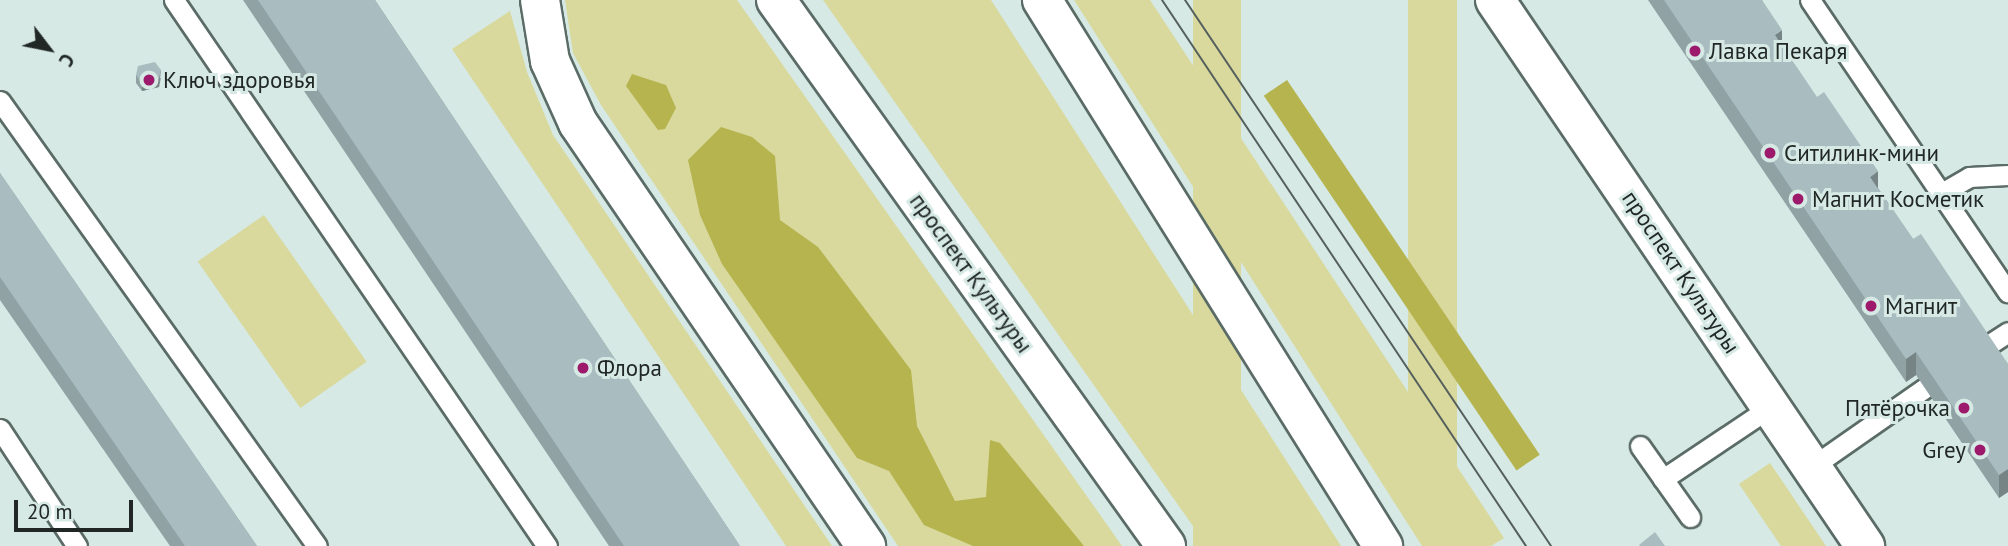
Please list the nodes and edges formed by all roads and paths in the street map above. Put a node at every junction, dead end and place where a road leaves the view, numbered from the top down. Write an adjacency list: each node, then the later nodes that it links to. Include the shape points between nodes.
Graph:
1 (174, 0): 22 (lane)
2 (540, 0): 23 (main road, via 550,61 578,123)
3 (776, 0): 24 (main road, проспект Культуры)
4 (1042, 0): 25 (main road)
5 (1495, 0): 14 (main road, проспект Культуры)
6 (1810, 0): 9 (lane)
7 (0, 101): 21 (lane)
8 (2008, 175): 9 (lane, via 1969,177)
9 (1940, 194): 10 (lane)
10 (2008, 292)
11 (2008, 332): 12 (lane)
12 (1982, 349)
13 (1925, 388): 17 (lane)
14 (1772, 406): 17 (main road, проспект Культуры); 18 (lane)
15 (0, 429): 20 (lane)
16 (1640, 446): 18 (lane)
17 (1813, 466): 26 (main road, проспект Культуры)
18 (1663, 479): 19 (lane)
19 (1690, 517)
20 (77, 546)
21 (317, 546)
22 (547, 546)
23 (866, 546)
24 (1166, 546)
25 (1383, 546)
26 (1865, 546)

